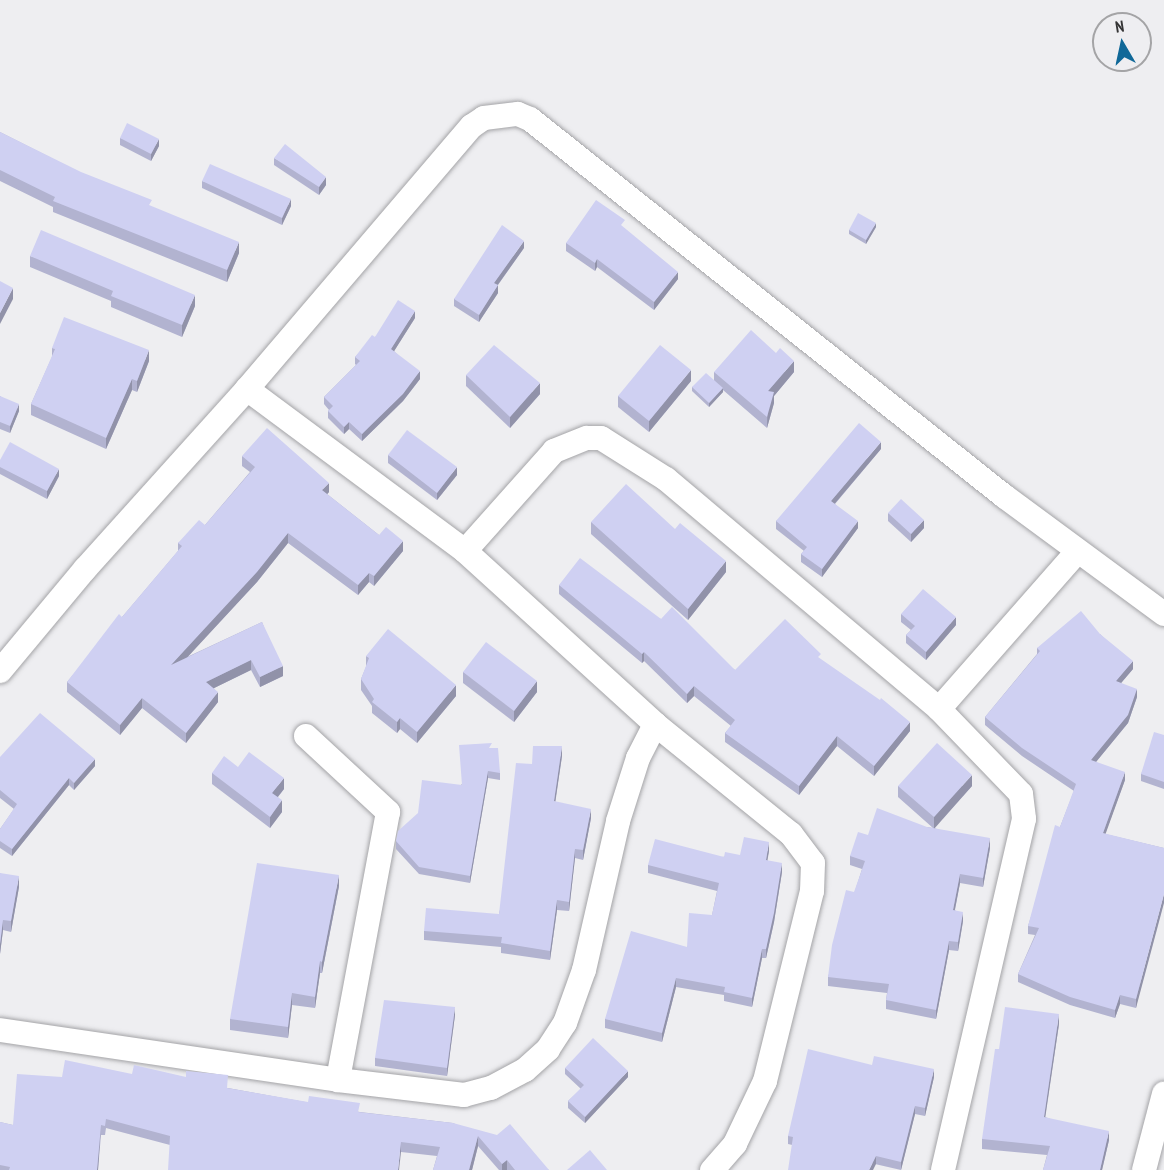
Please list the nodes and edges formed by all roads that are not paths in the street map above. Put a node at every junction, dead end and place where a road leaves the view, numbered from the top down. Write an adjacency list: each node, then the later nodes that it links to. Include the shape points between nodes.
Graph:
1 (247, 389): 2 (street); 3 (street, via 472,126 484,118 518,114 530,119); 5 (street)
2 (465, 551): 6 (street, via 554,451 587,438 601,438 666,479); 7 (street)
3 (1078, 551): 4 (street); 6 (street)
4 (1164, 614)
5 (0, 671)
6 (939, 709): 13 (street, via 1021,794 1024,819)
7 (655, 724): 10 (street, via 638,758 618,821 584,970 565,1023 548,1049 525,1070 491,1088 464,1095); 12 (street, via 791,834 813,863 812,891 765,1081 735,1144)
8 (306, 736): 10 (street, via 388,812)
9 (0, 1030): 10 (street)
10 (338, 1080)
11 (1164, 1094): 14 (street)
12 (712, 1170)
13 (943, 1170)
14 (1144, 1170)

